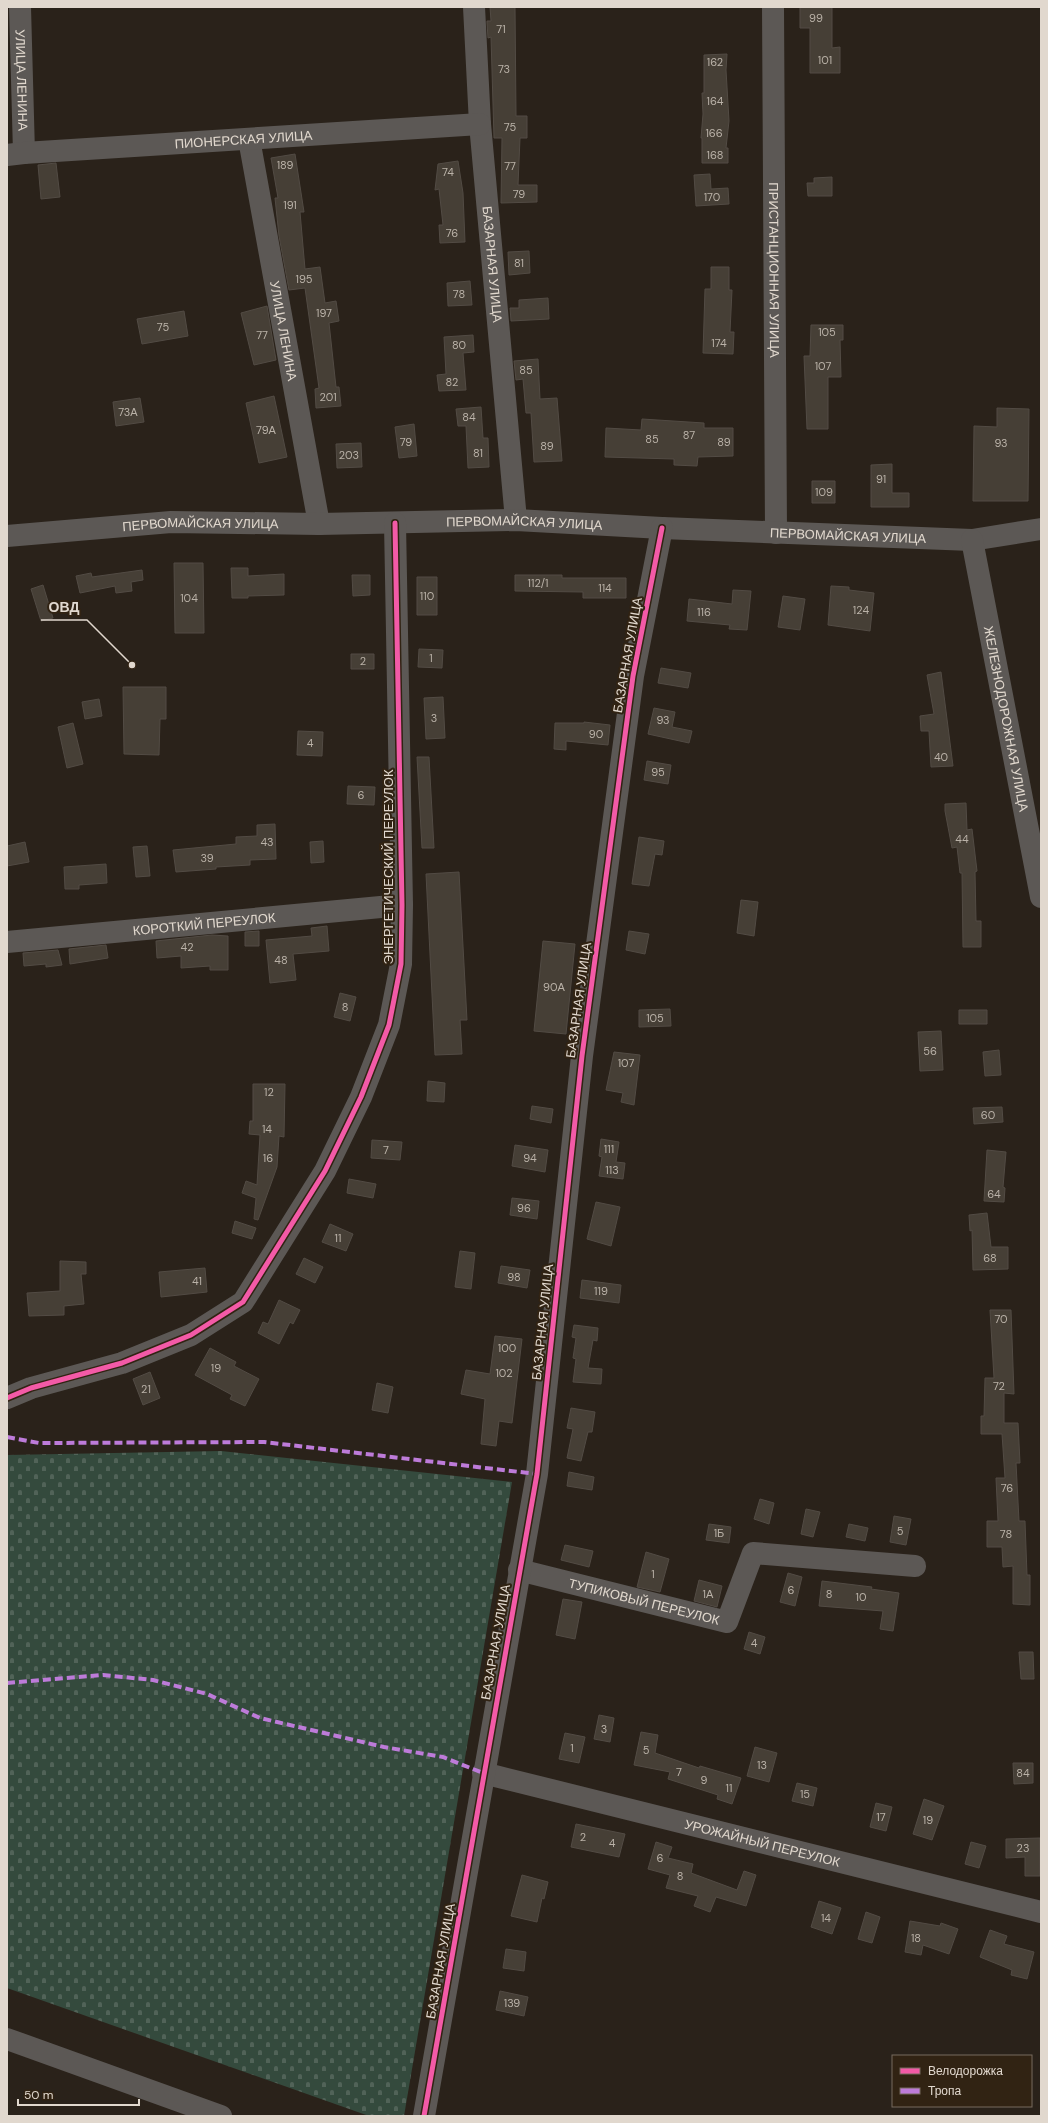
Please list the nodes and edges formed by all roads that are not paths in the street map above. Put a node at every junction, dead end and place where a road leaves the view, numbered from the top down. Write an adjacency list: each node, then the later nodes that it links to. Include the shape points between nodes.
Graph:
1 (20, 7): 6 (street, УЛИЦА ЛЕНИНА)
2 (474, 7): 4 (street, БАЗАРНАЯ УЛИЦА)
3 (774, 7): 12 (street, ПРИСТАНЦИОННАЯ УЛИЦА)
4 (480, 124): 5 (street, ПИОНЕРСКАЯ УЛИЦА); 7 (street, БАЗАРНАЯ УЛИЦА)
5 (249, 139): 6 (street, ПИОНЕРСКАЯ УЛИЦА); 9 (street, УЛИЦА ЛЕНИНА)
6 (16, 154)
7 (516, 520): 8 (street, ПЕРВОМАЙСКАЯ УЛИЦА); 10 (street, ПЕРВОМАЙСКАЯ УЛИЦА)
8 (395, 523): 9 (street, ПЕРВОМАЙСКАЯ УЛИЦА); 16 (street, ЭНЕРГЕТИЧЕСКИЙ ПЕРЕУЛОК)
9 (319, 524): 13 (street, ПЕРВОМАЙСКАЯ УЛИЦА, via 171,522)
10 (662, 528): 12 (street, ПЕРВОМАЙСКАЯ УЛИЦА); 20 (street, БАЗАРНАЯ УЛИЦА, via 631,692 582,1056 537,1474)
11 (1041, 529): 14 (street, ПЕРВОМАЙСКАЯ УЛИЦА)
12 (776, 533): 14 (street, ПЕРВОМАЙСКАЯ УЛИЦА)
13 (7, 536)
14 (972, 540): 15 (street, ЖЕЛЕЗНОДОРОЖНАЯ УЛИЦА)
15 (1041, 897)
16 (402, 905): 17 (street, КОРОТКИЙ ПЕРЕУЛОК); 18 (street, ЭНЕРГЕТИЧЕСКИЙ ПЕРЕУЛОК, via 401,964 389,1025 361,1097 325,1171 243,1302 190,1335 122,1363 30,1388)
17 (7, 942)
18 (7, 1398)
19 (915, 1566): 20 (street, ТУПИКОВЫЙ ПЕРЕУЛОК, via 753,1553 727,1622)
20 (519, 1570): 21 (street, БАЗАРНАЯ УЛИЦА)
21 (483, 1773): 22 (street, УРОЖАЙНЫЙ ПЕРЕУЛОК); 25 (street, БАЗАРНАЯ УЛИЦА)
22 (1041, 1912)
23 (7, 2039): 24 (street)
24 (221, 2116)
25 (424, 2116)

